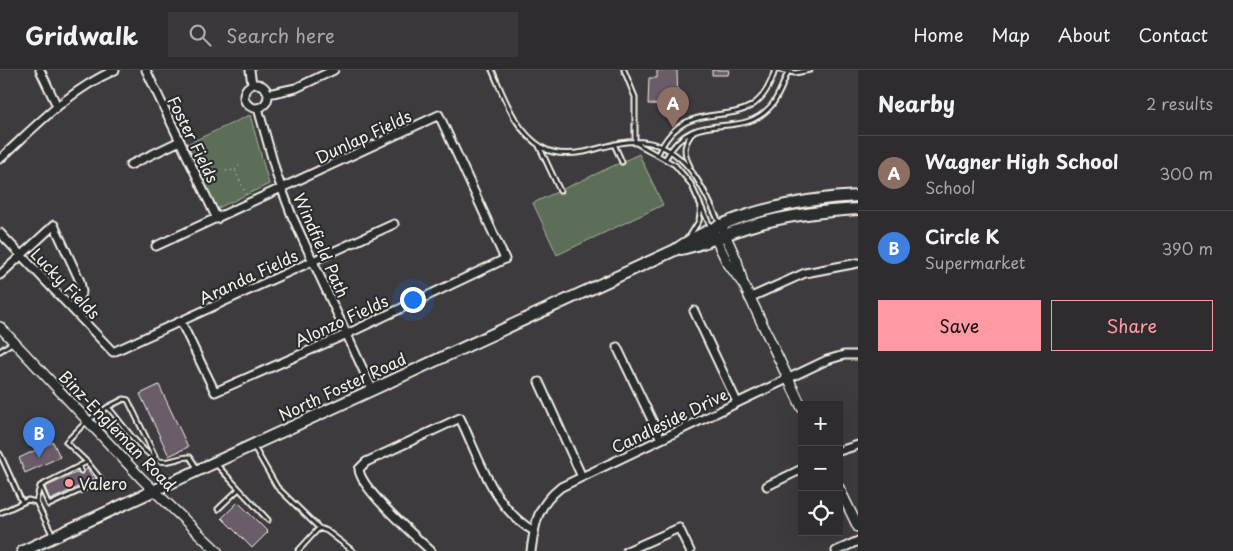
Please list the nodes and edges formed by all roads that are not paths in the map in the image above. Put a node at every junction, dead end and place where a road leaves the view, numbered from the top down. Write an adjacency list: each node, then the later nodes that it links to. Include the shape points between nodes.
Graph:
1 (40, 70): 14 (street)
2 (115, 70): 14 (street, via 81,87)
3 (146, 70): 17 (street, Foster Fields)
4 (250, 70): 12 (street, Windfield Path)
5 (334, 70): 13 (street, via 296,88)
6 (492, 70): 19 (lane, via 520,127)
7 (624, 70): 18 (lane, via 635,98)
8 (775, 70): 21 (lane, via 761,100 747,110 690,118 670,134)
9 (780, 70): 11 (lane)
10 (810, 70): 11 (lane)
11 (788, 72): 16 (lane, via 771,106 762,114 734,125)
12 (252, 84): 13 (street, via 264,87); 15 (street, Windfield Path, via 244,99 249,106)
13 (268, 94): 15 (street, via 266,104)
14 (57, 106): 25 (street)
15 (258, 108): 29 (street, Windfield Path)
16 (695, 129): 22 (lane, via 682,136); 28 (lane, via 686,140 684,149)
17 (180, 141): 27 (street); 34 (street, Foster Fields)
18 (635, 142): 20 (lane); 21 (lane); 23 (lane)
19 (538, 144): 20 (lane, via 556,152 576,154); 30 (lane)
20 (614, 144): 26 (lane)
21 (662, 147): 22 (lane); 23 (lane)
22 (670, 151): 24 (lane); 28 (lane)
23 (658, 154): 24 (lane)
24 (666, 158): 32 (lane, via 691,184)
25 (0, 159)
26 (622, 162)
27 (130, 164)
28 (693, 173): 36 (lane)
29 (282, 190): 34 (street, Dunlap Fields); 43 (street, Dunlap Fields, via 439,115); 44 (street, Windfield Path)
30 (560, 191)
31 (858, 196): 36 (main road, North Foster Road, via 789,205)
32 (701, 206): 36 (lane); 39 (lane, via 699,221)
33 (858, 208): 38 (main road, North Foster Road, via 805,214 749,226)
34 (217, 219): 40 (street, Dunlap Fields)
35 (394, 224): 44 (street, Aranda Fields)
36 (716, 226): 38 (street); 39 (main road, North Foster Road)
37 (0, 233): 42 (street, Lucky Fields)
38 (721, 237): 41 (main road, North Foster Road); 47 (street, via 726,262)
39 (685, 244): 41 (main road, North Foster Road)
40 (156, 246)
41 (675, 250): 60 (main road, North Foster Road)
42 (21, 256): 46 (street); 48 (street, Lucky Fields); 48 (street, via 54,225 80,281 82,292)
43 (505, 259): 52 (street, Alonzo Fields)
44 (313, 261): 50 (street, Aranda Fields); 52 (street, Windfield Path)
45 (858, 263): 47 (street, via 805,273)
46 (0, 275)
47 (750, 298): 58 (street)
48 (72, 308): 56 (street, Lucky Fields)
49 (694, 311): 62 (street)
50 (181, 322): 52 (street, Alonzo Fields, via 215,392); 56 (street, Aranda Fields)
51 (0, 327): 53 (street, Binz-Engleman Road)
52 (347, 334): 60 (street, Windfield Path)
53 (13, 342): 55 (lane); 64 (street, Binz-Engleman Road)
54 (617, 347): 65 (street)
55 (0, 351)
56 (113, 352)
57 (858, 355): 58 (street, Candleside Drive, via 827,360)
58 (787, 378): 61 (street); 62 (street, Candleside Drive)
59 (539, 382): 79 (street)
60 (372, 389): 66 (main road, North Foster Road)
61 (798, 401)
62 (737, 402): 65 (street, Candleside Drive)
63 (108, 407): 64 (lane); 70 (lane, via 144,449); 70 (lane, via 128,400)
64 (87, 421): 71 (lane, via 66,442); 83 (street, Binz-Engleman Road)
65 (661, 439): 79 (street, Candleside Drive)
66 (252, 444): 72 (main road, North Foster Road); 91 (lane, via 277,487)
67 (858, 445): 68 (street)
68 (843, 450)
69 (0, 454): 85 (lane)
70 (156, 458): 74 (lane, via 169,461 190,457)
71 (86, 462): 73 (lane); 80 (lane, via 100,478 96,483 49,505)
72 (214, 462): 74 (main road, North Foster Road); 82 (lane)
73 (79, 466): 75 (lane); 76 (lane)
74 (198, 470): 83 (main road, North Foster Road)
75 (69, 471): 78 (lane); 80 (lane)
76 (81, 471)
77 (798, 471): 81 (street)
78 (71, 475)
79 (582, 477): 92 (street, Candleside Drive, via 546,498)
80 (40, 486): 86 (lane)
81 (767, 486)
82 (239, 489): 87 (lane); 89 (lane)
83 (153, 490): 93 (main road, North Foster Road); 96 (street, Binz-Engleman Road)
84 (840, 491): 90 (street)
85 (22, 502): 86 (lane); 88 (lane)
86 (36, 502): 93 (lane)
87 (218, 509)
88 (0, 513)
89 (268, 520)
90 (858, 527)
91 (319, 528): 97 (lane); 98 (lane)
92 (534, 531): 99 (street, via 508,513 460,418 366,462 359,469 362,481 379,501); 100 (street, Candleside Drive)
93 (54, 537): 95 (main road, North Foster Road)
94 (858, 541): 103 (street)
95 (23, 551)
96 (216, 551)
97 (298, 551)
98 (353, 551)
99 (431, 551)
100 (531, 551)
101 (627, 551): 102 (street, via 679,528)
102 (690, 551)
103 (836, 551)

